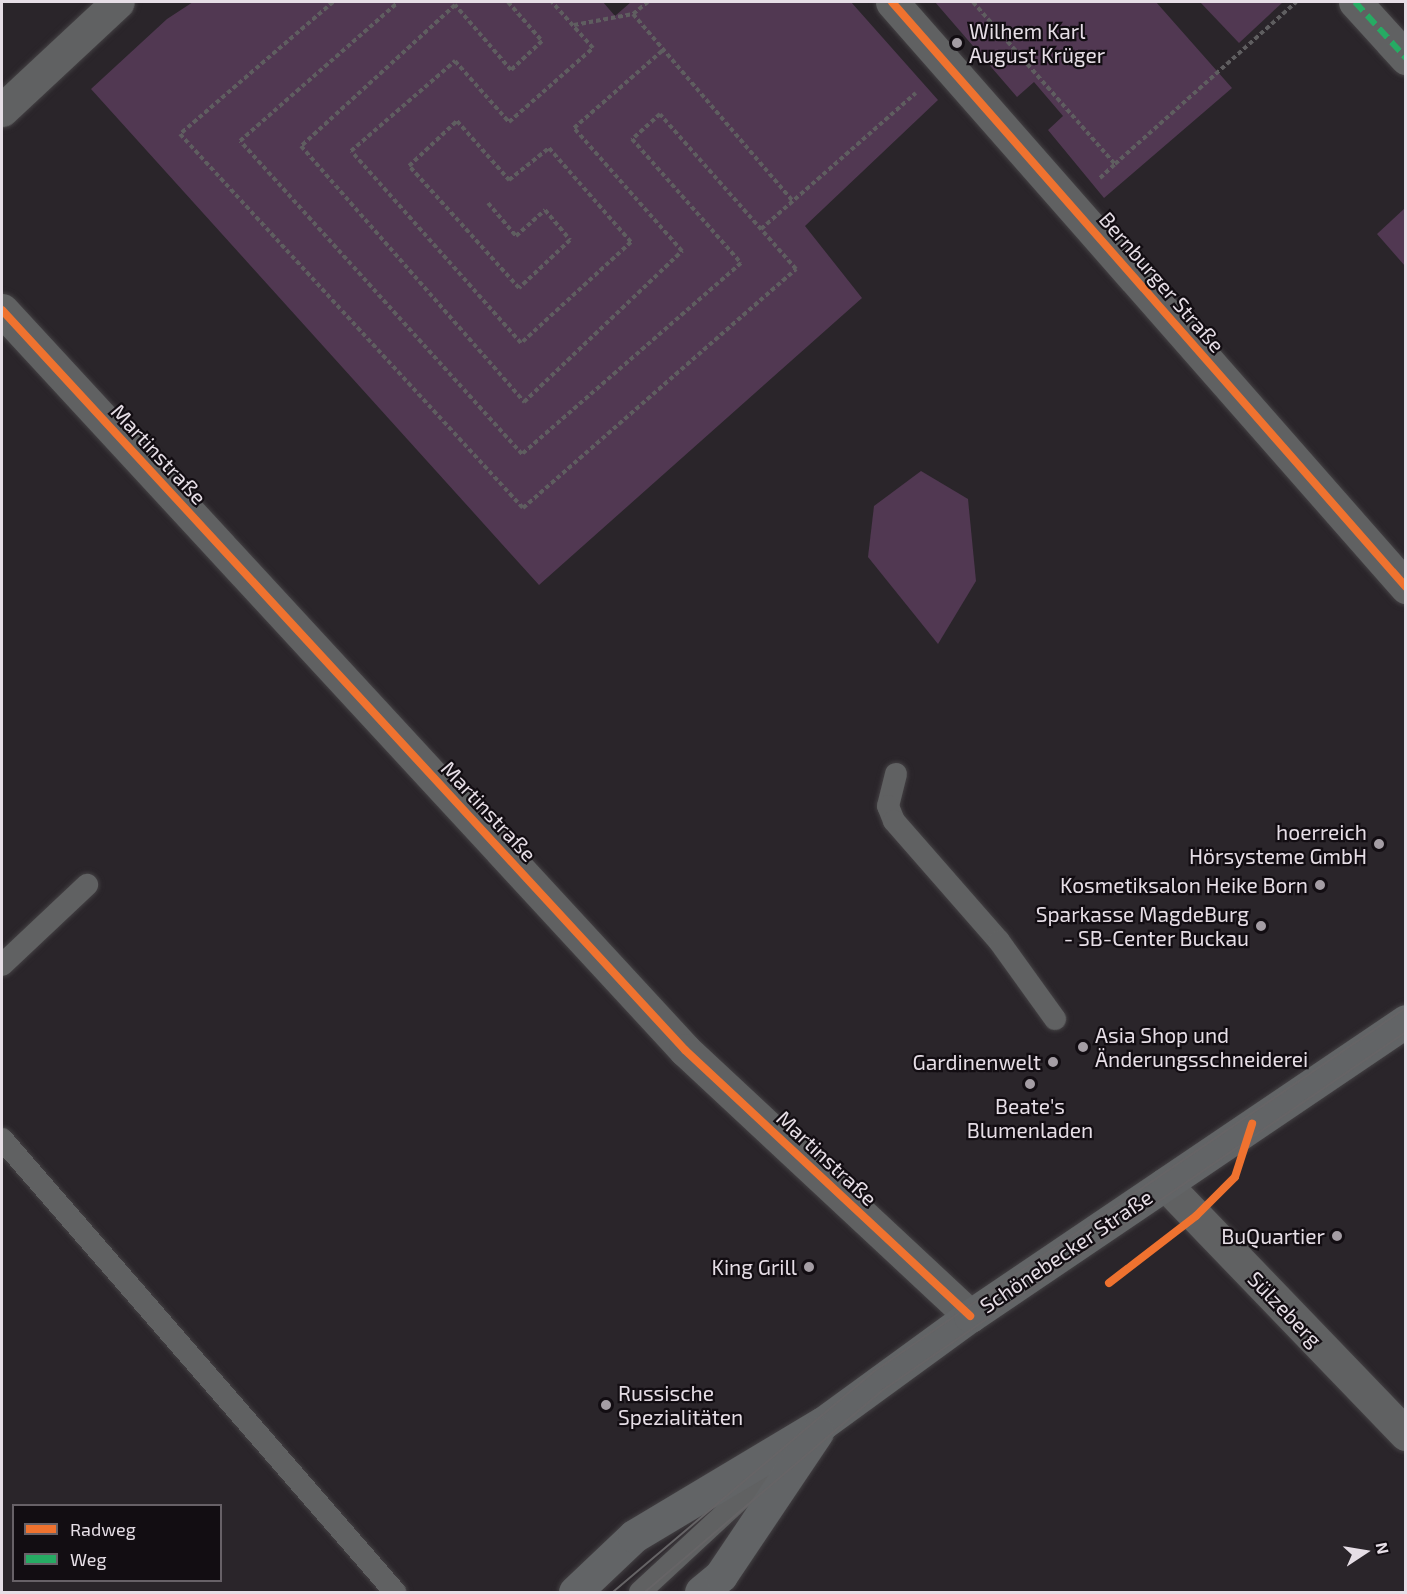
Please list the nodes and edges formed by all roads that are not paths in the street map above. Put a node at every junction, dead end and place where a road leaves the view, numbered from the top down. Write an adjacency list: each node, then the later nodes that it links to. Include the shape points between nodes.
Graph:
1 (118, 2): 5 (street)
2 (892, 2): 7 (street, Bernburger Straße)
3 (1355, 2): 4 (street)
4 (1406, 58)
5 (2, 110)
6 (2, 310): 15 (street, Martinstraße, via 685,1050)
7 (1406, 586)
8 (896, 774): 11 (lane, via 888,806 894,820 999,941)
9 (87, 885): 10 (lane)
10 (2, 965)
11 (1055, 1019)
12 (1406, 1021): 14 (main road, Schönebecker Straße)
13 (2, 1139): 18 (lane)
14 (1165, 1184): 15 (main road, Schönebecker Straße); 17 (street, Sülzeberg)
15 (970, 1316): 16 (main road, Schönebecker Straße)
16 (823, 1423): 19 (main road, Schönebecker Straße, via 634,1536); 20 (lane); 21 (main road, Schönebecker Straße, via 721,1575)
17 (1406, 1434)
18 (395, 1593)
19 (574, 1593)
20 (640, 1593)
21 (701, 1593)

